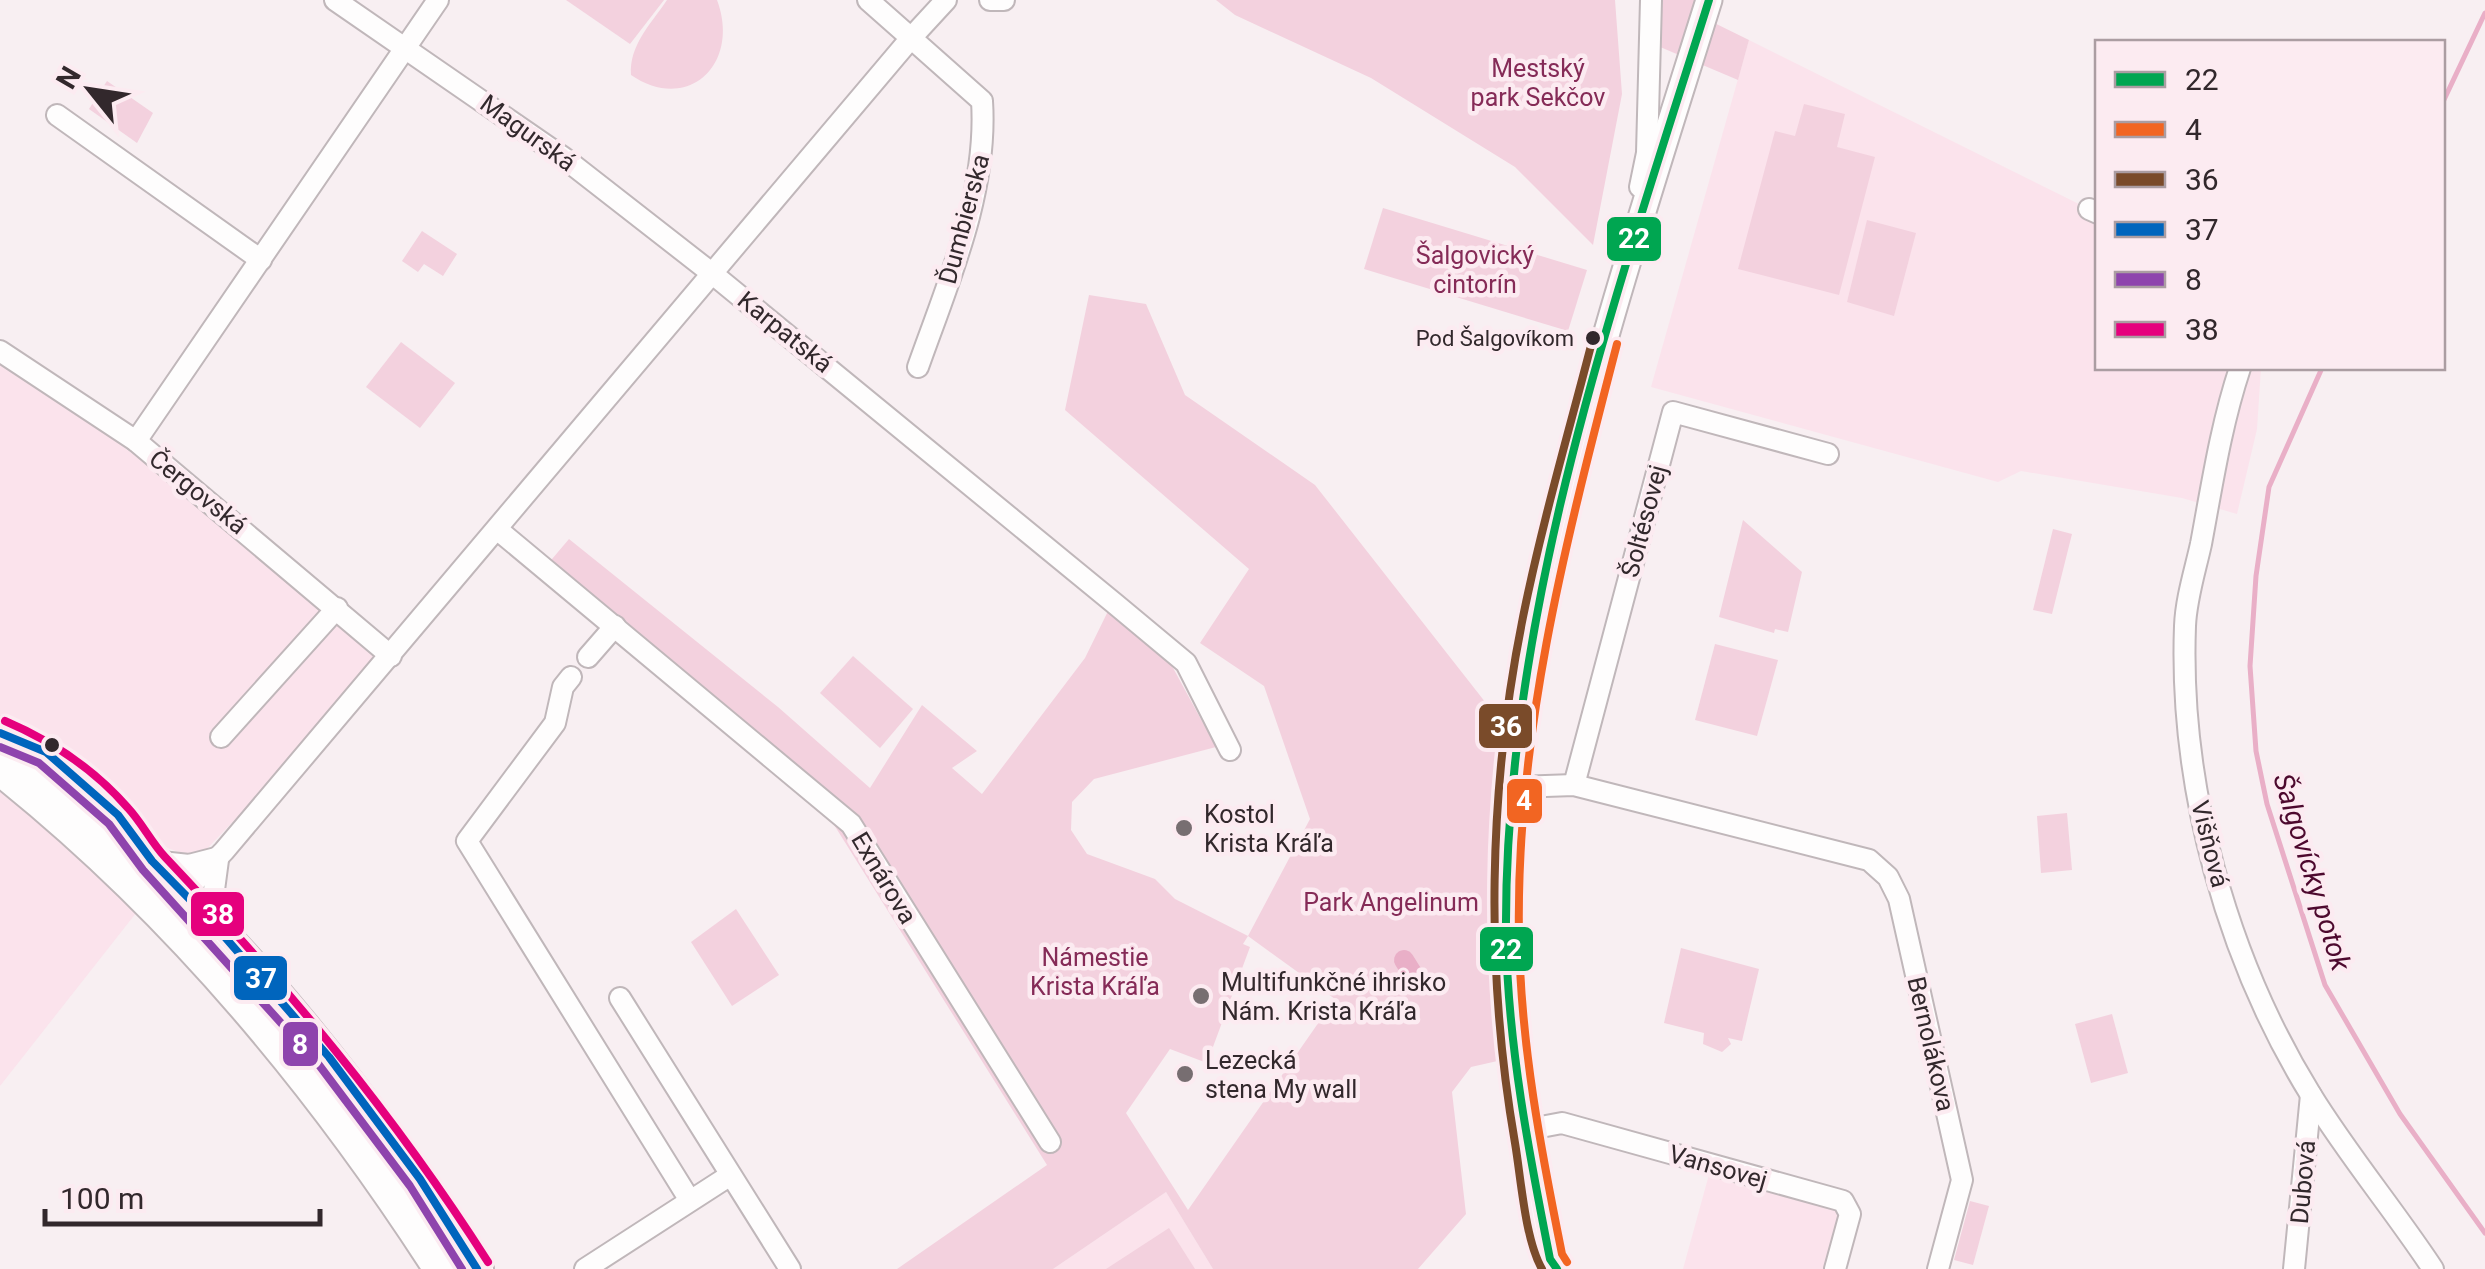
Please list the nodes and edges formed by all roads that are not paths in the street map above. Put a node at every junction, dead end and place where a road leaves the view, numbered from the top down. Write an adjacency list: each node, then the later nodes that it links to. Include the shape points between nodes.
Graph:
1 (336, 0): 10 (street, Magurská)
2 (438, 0): 10 (street, Čergovská)
3 (868, 0): 9 (street, Ďumbierska)
4 (946, 0): 9 (street)
5 (990, 0): 6 (street)
6 (1004, 0)
7 (1650, 0): 14 (street, via 1647,153)
8 (1710, 0): 14 (street)
9 (912, 38): 13 (street); 16 (street, Ďumbierska, via 982,102 985,144 964,236)
10 (407, 48): 12 (street, Čergovská); 13 (street, Magurská)
11 (58, 115): 12 (street)
12 (262, 260): 18 (street, Čergovská)
13 (714, 275): 20 (street, Karpatská); 28 (street, Karpatská, via 1186,663)
14 (1622, 278): 31 (street, via 1542,587)
15 (0, 352): 18 (street)
16 (918, 367)
17 (2239, 370): 37 (street, Višňová, via 2185,624 2191,762 2221,893 2266,1010)
18 (136, 441): 21 (street, Čergovská)
19 (1828, 454): 30 (street, Šoltésovej, via 1673,412)
20 (498, 530): 22 (street, Exnárova); 23 (street)
21 (337, 608): 23 (street, Čergovská); 27 (street)
22 (615, 626): 24 (street); 39 (street, Exnárova, via 851,824)
23 (391, 656): 32 (street)
24 (588, 657)
25 (571, 677): 41 (street, via 562,687 555,723 466,842)
26 (0, 733): 33 (main road)
27 (221, 737)
28 (1230, 750)
29 (0, 769): 34 (main road)
30 (1574, 786): 31 (street); 48 (street, Bernolákova, via 1869,860 1888,877 1899,899 1962,1180)
31 (1514, 787): 38 (street, via 1506,895)
32 (218, 858): 33 (street); 34 (street); 35 (street)
33 (152, 861): 34 (main road)
34 (173, 905): 35 (main road); 42 (main road)
35 (210, 920): 43 (main road, via 330,1057)
36 (620, 998): 40 (street)
37 (2311, 1095): 49 (street, Dubová); 50 (street, Višňová)
38 (1525, 1130): 46 (street); 47 (street, Vansovej, via 1562,1123 1843,1201 1850,1214)
39 (1050, 1142)
40 (729, 1176): 41 (street); 45 (street)
41 (690, 1200): 44 (street)
42 (440, 1269)
43 (477, 1269)
44 (586, 1269)
45 (790, 1269)
46 (1553, 1269)
47 (1835, 1269)
48 (1938, 1269)
49 (2294, 1269)
50 (2433, 1269)

